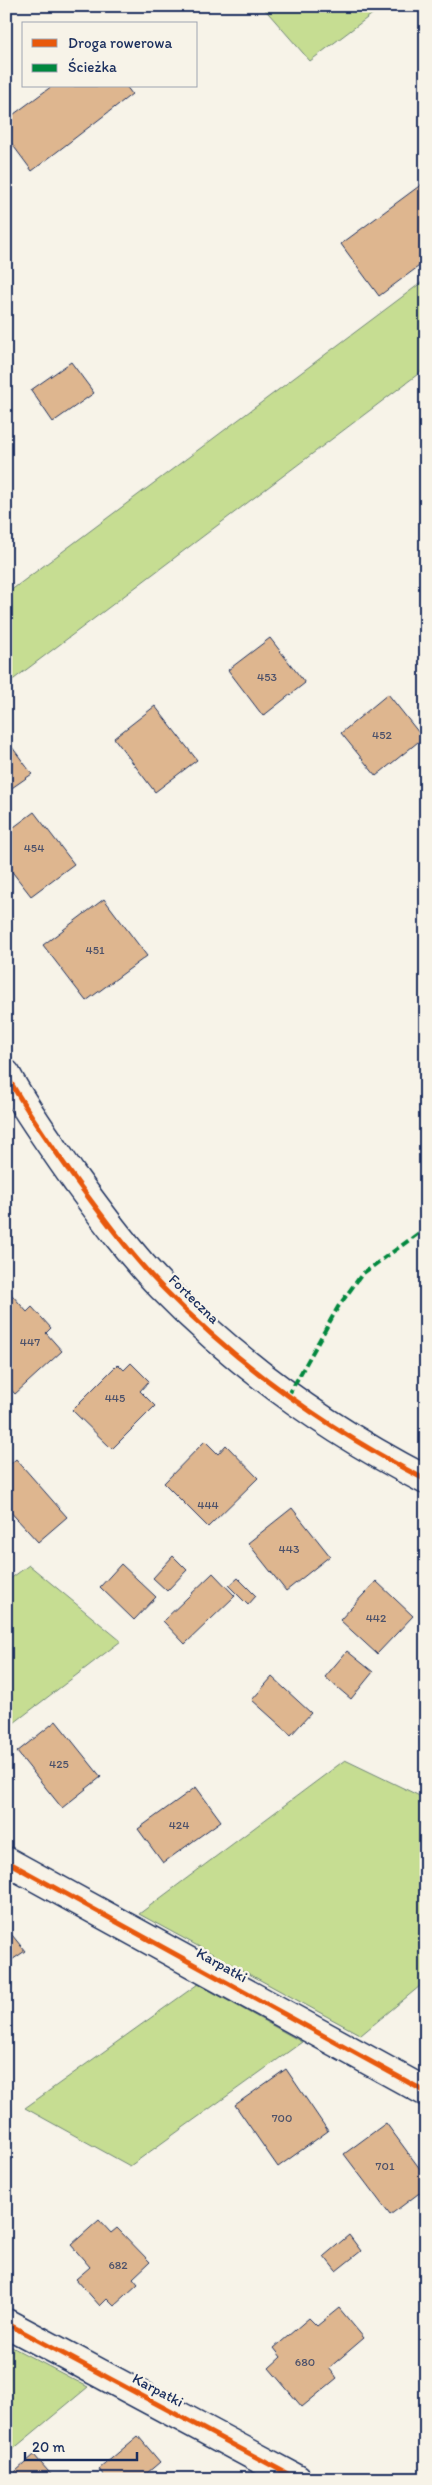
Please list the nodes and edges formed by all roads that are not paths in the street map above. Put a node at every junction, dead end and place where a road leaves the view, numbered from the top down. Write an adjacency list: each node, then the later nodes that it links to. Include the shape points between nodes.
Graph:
1 (6, 1074): 2 (street, Forteczna, via 37,1126 103,1217 161,1286 226,1347 288,1396)
2 (426, 1480)
3 (6, 1861): 4 (street, Karpatki)
4 (426, 2092)
5 (6, 2323): 6 (street, Karpatki)
6 (297, 2479)

